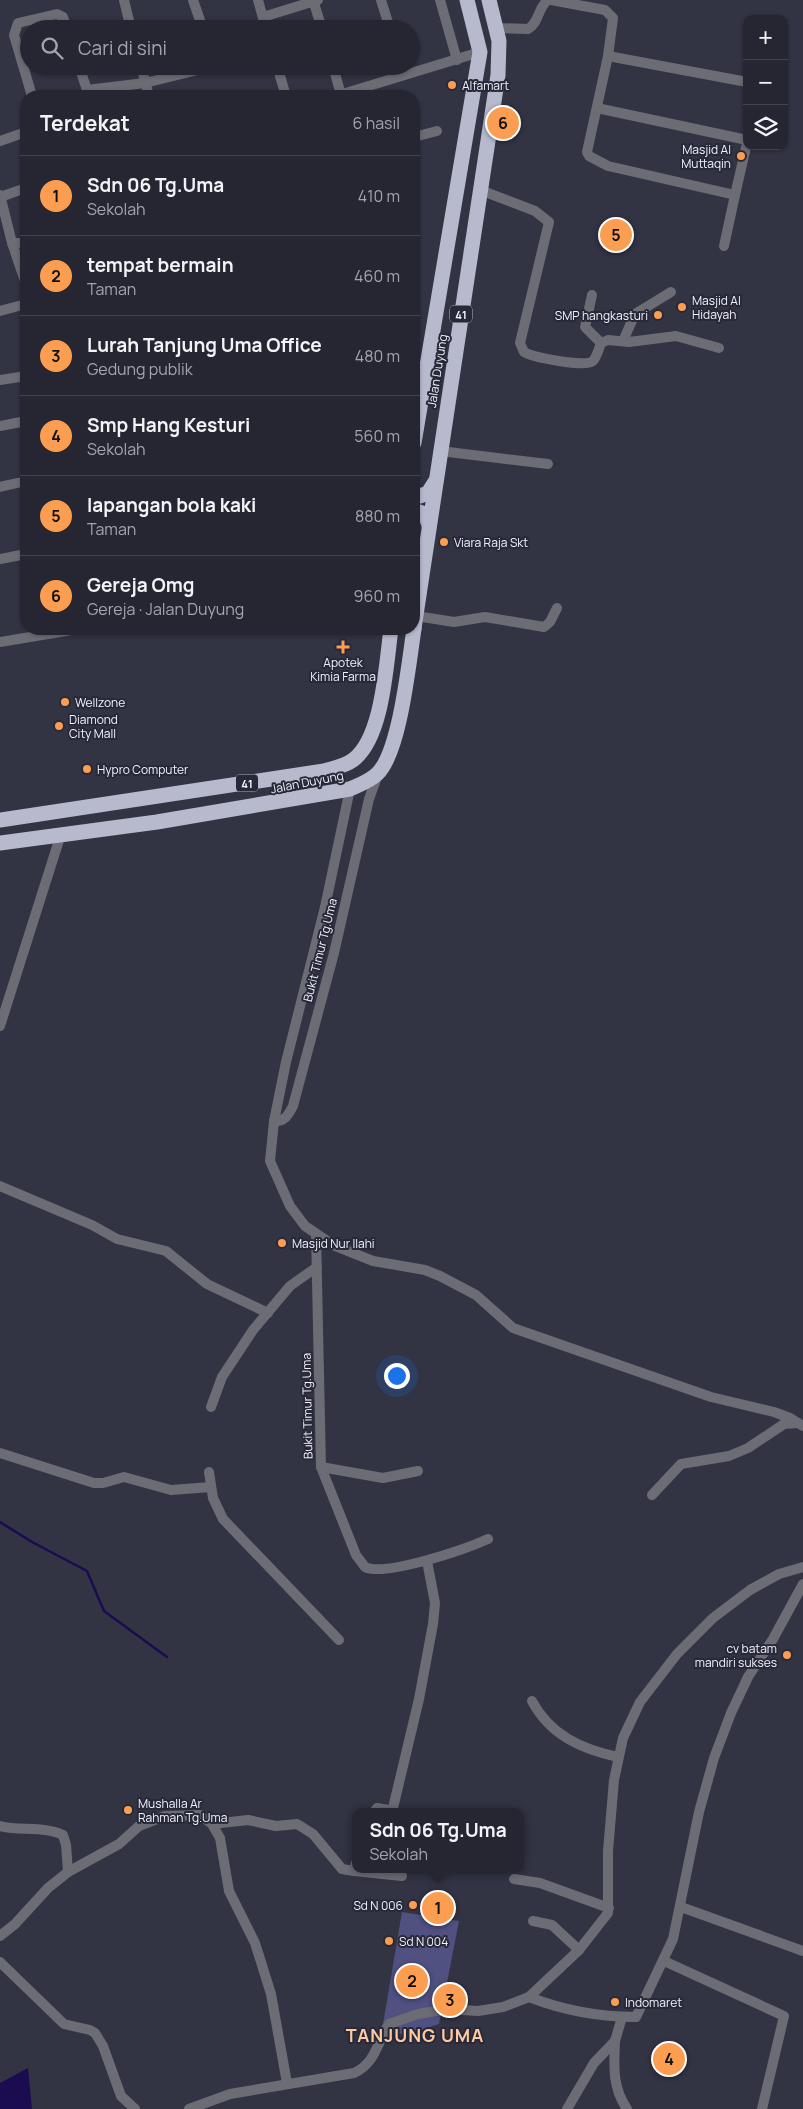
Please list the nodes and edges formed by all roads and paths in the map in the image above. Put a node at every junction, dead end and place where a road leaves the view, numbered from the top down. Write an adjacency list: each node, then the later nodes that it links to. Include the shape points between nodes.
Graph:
1 (124, 0): 13 (street)
2 (193, 0): 14 (street)
3 (259, 0): 10 (street)
4 (315, 0): 10 (street); 16 (street)
5 (381, 0): 17 (street)
6 (440, 0): 23 (street)
7 (467, 0): 20 (highway, Jalan Duyung / 41)
8 (489, 0): 19 (highway, Jalan Duyung / 41)
9 (549, 0): 19 (street, via 542,5 537,21 528,29); 22 (street, via 605,10 610,14 613,18)
10 (263, 17): 15 (street)
11 (31, 20): 12 (street, via 57,14)
12 (64, 20)
13 (129, 20)
14 (200, 20)
15 (264, 20)
16 (320, 20)
17 (387, 20)
18 (20, 23): 21 (street, via 14,35)
19 (496, 28): 49 (highway, Jalan Duyung / 41, via 500,41 498,75)
20 (480, 52): 23 (street); 65 (highway, Jalan Duyung / 41)
21 (20, 55)
22 (608, 56): 32 (street); 41 (street)
23 (457, 60): 24 (street)
24 (420, 68)
25 (26, 75): 34 (street)
26 (83, 75): 35 (street)
27 (143, 75): 33 (street)
28 (177, 75): 33 (street)
29 (280, 75): 38 (street)
30 (335, 75): 39 (street)
31 (392, 75): 40 (street)
32 (743, 81)
33 (145, 83): 36 (street); 37 (street)
34 (30, 90)
35 (87, 90)
36 (105, 90)
37 (147, 90)
38 (284, 90)
39 (338, 90)
40 (352, 90)
41 (596, 108): 46 (street); 50 (street, via 587,152 594,160)
42 (437, 131): 44 (street)
43 (20, 134): 45 (street)
44 (420, 135)
45 (0, 141)
46 (743, 141)
47 (745, 150): 50 (street)
48 (20, 190): 51 (street)
49 (480, 190): 61 (street, via 536,211 549,222 521,349 528,354 589,364 595,360); 68 (highway, Jalan Duyung / 41)
50 (735, 195): 54 (street)
51 (0, 196): 52 (street)
52 (12, 243): 53 (street); 55 (street)
53 (20, 243)
54 (724, 246)
55 (20, 266)
56 (671, 292): 60 (street, via 635,314)
57 (592, 295): 61 (street, via 585,327)
58 (20, 306): 59 (street)
59 (0, 311)
60 (623, 341): 61 (street); 62 (street, via 676,336)
61 (601, 343)
62 (719, 348)
63 (20, 377): 64 (street)
64 (0, 380)
65 (420, 394)
66 (20, 422): 67 (street)
67 (0, 426)
68 (440, 451): 69 (street); 71 (highway, Jalan Duyung / 41)
69 (548, 464)
70 (20, 481): 72 (street)
71 (435, 482): 73 (highway, via 428,493); 75 (highway, Jalan Duyung / 41)
72 (0, 486)
73 (420, 496)
74 (420, 512): 75 (highway, via 425,514)
75 (429, 525): 78 (highway, Jalan Duyung / 41)
76 (20, 555): 77 (street)
77 (0, 559)
78 (420, 585)
79 (557, 608): 80 (street, via 544,627 486,617)
80 (420, 625)
81 (42, 635): 84 (street)
82 (390, 635): 87 (highway, Jalan Duyung / 41, via 375,723 362,752 352,762 324,771)
83 (412, 635): 85 (highway, Jalan Duyung / 41, via 400,715)
84 (0, 642)
85 (378, 774): 86 (highway, Jalan Duyung / 41); 92 (street, Bukit Timur Tg.Uma, via 369,799 334,953 293,1106 286,1118)
86 (350, 789): 89 (highway, Jalan Duyung / 41, via 157,822); 92 (street, Bukit Timur Tg.Uma)
87 (42, 814): 88 (highway, Jalan Duyung / 41); 89 (highway, via 40,828)
88 (4, 820): 90 (highway, via 18,828 17,835)
89 (55, 835): 90 (highway, Jalan Duyung / 41); 91 (street)
90 (6, 842)
91 (0, 1026)
92 (274, 1120): 94 (street, Bukit Timur Tg.Uma, via 270,1161 290,1206 305,1226)
93 (0, 1186): 96 (street, via 118,1239 166,1251 207,1284)
94 (316, 1234): 95 (street, Bukit Timur Tg.Uma); 98 (street, via 333,1245 373,1261 425,1270 440,1276 476,1295 507,1324 520,1331 711,1397 774,1412)
95 (317, 1267): 96 (street, via 290,1286); 100 (street, Bukit Timur Tg.Uma)
96 (268, 1313): 97 (street, via 237,1352 222,1377)
97 (211, 1407)
98 (801, 1425): 104 (street, via 784,1424 748,1448 728,1456 681,1464)
99 (0, 1453): 103 (street, via 94,1483 124,1477 171,1490)
100 (321, 1467): 101 (street, via 383,1478); 106 (street, Bukit Timur Tg.Uma, via 356,1554 365,1567 374,1569)
101 (418, 1471)
102 (209, 1472): 103 (street)
103 (211, 1487): 109 (street, via 223,1519)
104 (652, 1495)
105 (488, 1539): 106 (street, Bukit Timur Tg.Uma, via 460,1552)
106 (427, 1561): 112 (street, via 435,1603 419,1699)
107 (803, 1567): 111 (street, via 779,1574 750,1590 713,1618 677,1654 640,1702)
108 (802, 1588): 121 (street, via 737,1699 717,1749 699,1812)
109 (340, 1640)
110 (532, 1700): 111 (street, via 545,1722 561,1736 580,1746)
111 (618, 1757): 120 (street, via 608,1851)
112 (393, 1808)
113 (212, 1824): 115 (street, via 248,1820 276,1826 297,1824 312,1834 342,1869); 116 (street, via 200,1815 165,1816 138,1826 119,1844); 131 (street, via 220,1838 229,1891 255,1942 271,1994)
114 (0, 1826): 116 (street, via 17,1830 54,1830 63,1835)
115 (352, 1867)
116 (68, 1872): 123 (street)
117 (386, 1873): 118 (street)
118 (402, 1876)
119 (514, 1879): 120 (street, via 540,1883)
120 (609, 1908): 124 (street, via 602,1923)
121 (681, 1908): 125 (street); 126 (street)
122 (533, 1921): 124 (street, via 552,1925)
123 (0, 1936)
124 (579, 1950): 128 (street)
125 (803, 1951)
126 (664, 1961): 129 (street, via 636,2017); 136 (street, via 784,2016)
127 (0, 1962): 132 (street, via 64,2024 95,2033 121,2096)
128 (529, 1997): 129 (street, via 587,2015); 131 (street, via 503,2007 478,2011 446,2009 392,2022 375,2054 360,2070)
129 (622, 2017): 130 (street)
130 (615, 2041): 134 (street, via 594,2063); 135 (street, via 613,2074)
131 (288, 2083): 133 (street, via 230,2094)
132 (135, 2109)
133 (189, 2109)
134 (567, 2109)
135 (627, 2109)
136 (762, 2109)

